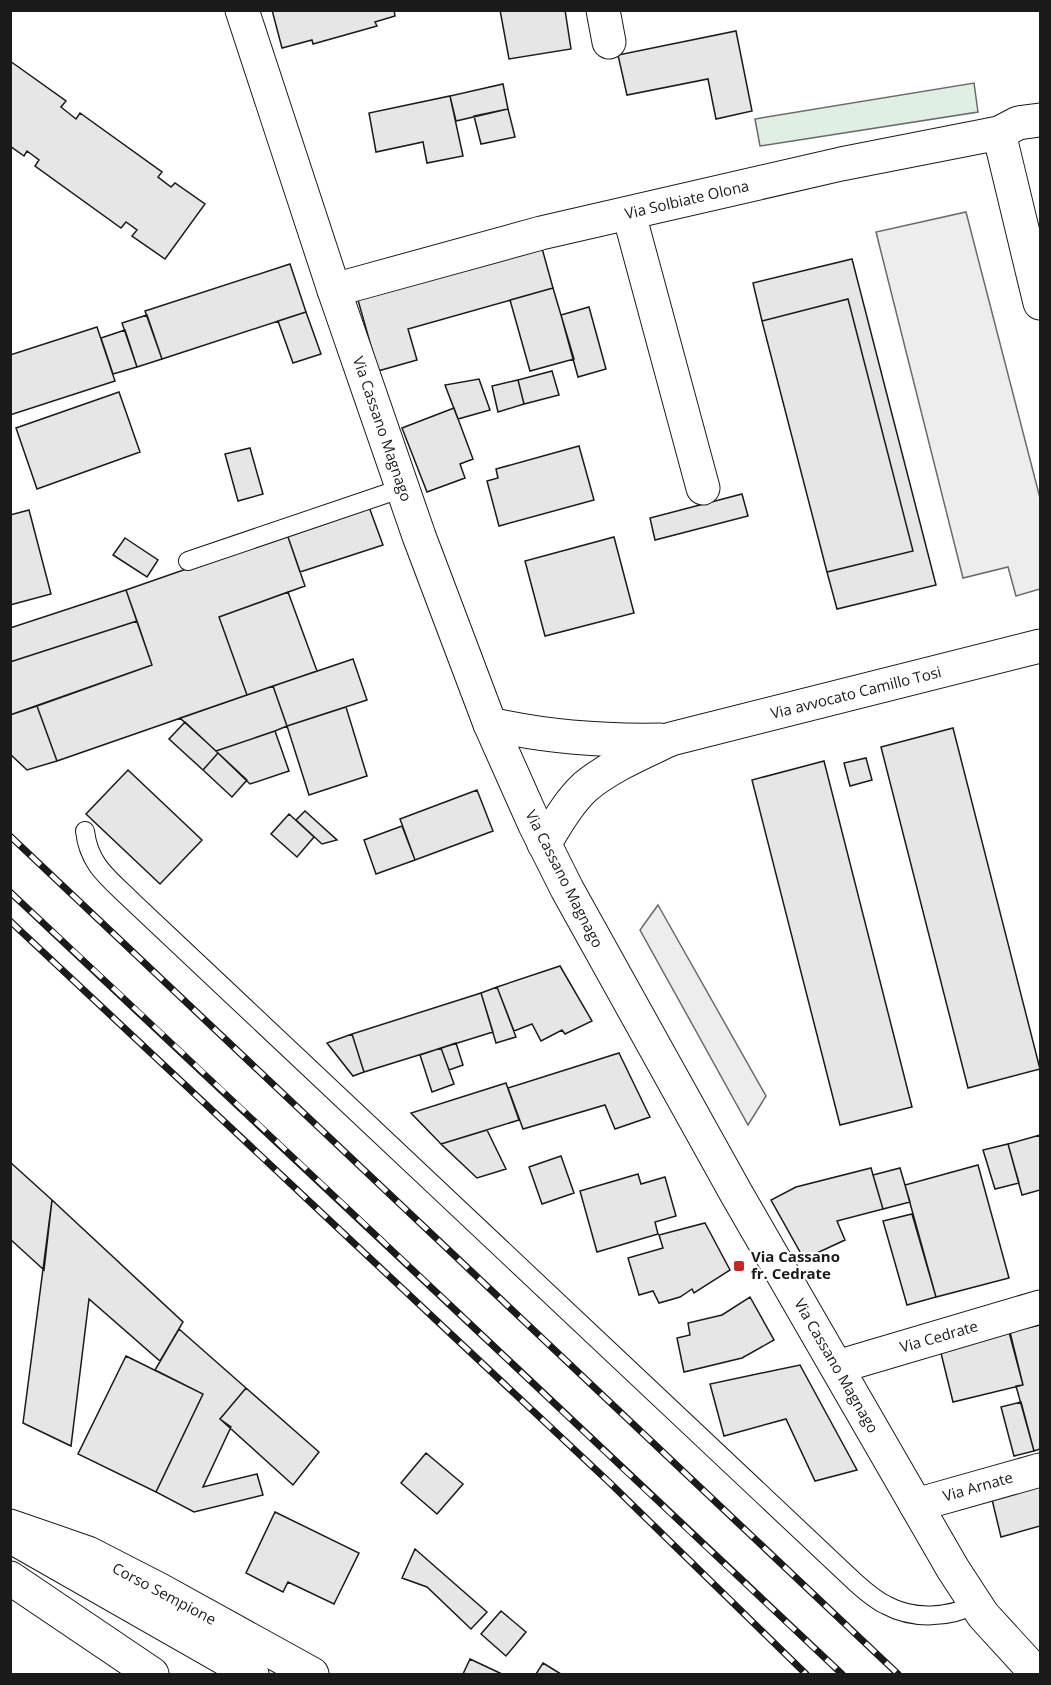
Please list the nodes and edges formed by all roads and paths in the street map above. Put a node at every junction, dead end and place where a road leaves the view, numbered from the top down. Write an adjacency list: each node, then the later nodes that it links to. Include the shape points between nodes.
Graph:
1 (242, 10): 7 (street, Via Cassano Magnago)
2 (603, 10): 3 (street)
3 (609, 42)
4 (1041, 120): 5 (street, Via Solbiate Olona, via 1018,123)
5 (999, 133): 6 (street, Via Solbiate Olona, via 842,164); 8 (street)
6 (629, 214): 7 (street, Via Solbiate Olona, via 541,233); 10 (street)
7 (334, 290): 9 (street, Via Cassano Magnago)
8 (1041, 303)
9 (403, 488): 11 (lane); 13 (street, Via Cassano Magnago)
10 (703, 488)
11 (188, 561)
12 (1041, 646): 14 (street, Via avvocato Camillo Tosi)
13 (490, 724): 14 (street, Via avvocato Camillo Tosi, via 573,737); 16 (street, Via Cassano Magnago)
14 (671, 739): 16 (street, Via avvocato Camillo Tosi, via 618,765 584,788)
15 (85, 831): 24 (lane, via 91,858 98,868 856,1583 885,1605 910,1613 940,1615)
16 (544, 844): 18 (street, Via Cassano Magnago, via 736,1193)
17 (1041, 1307): 18 (street, Via Cedrate)
18 (837, 1367): 20 (street, Via Cassano Magnago)
19 (1041, 1470): 20 (street, Via Arnate)
20 (916, 1504): 24 (street, Via Cassano Magnago)
21 (10, 1526): 27 (street, Corso Sempione, via 88,1553)
22 (10, 1536): 26 (street)
23 (10, 1578): 25 (street)
24 (976, 1604): 28 (street, Via Cassano Magnago)
25 (148, 1672)
26 (252, 1674)
27 (312, 1674)
28 (1037, 1674)

